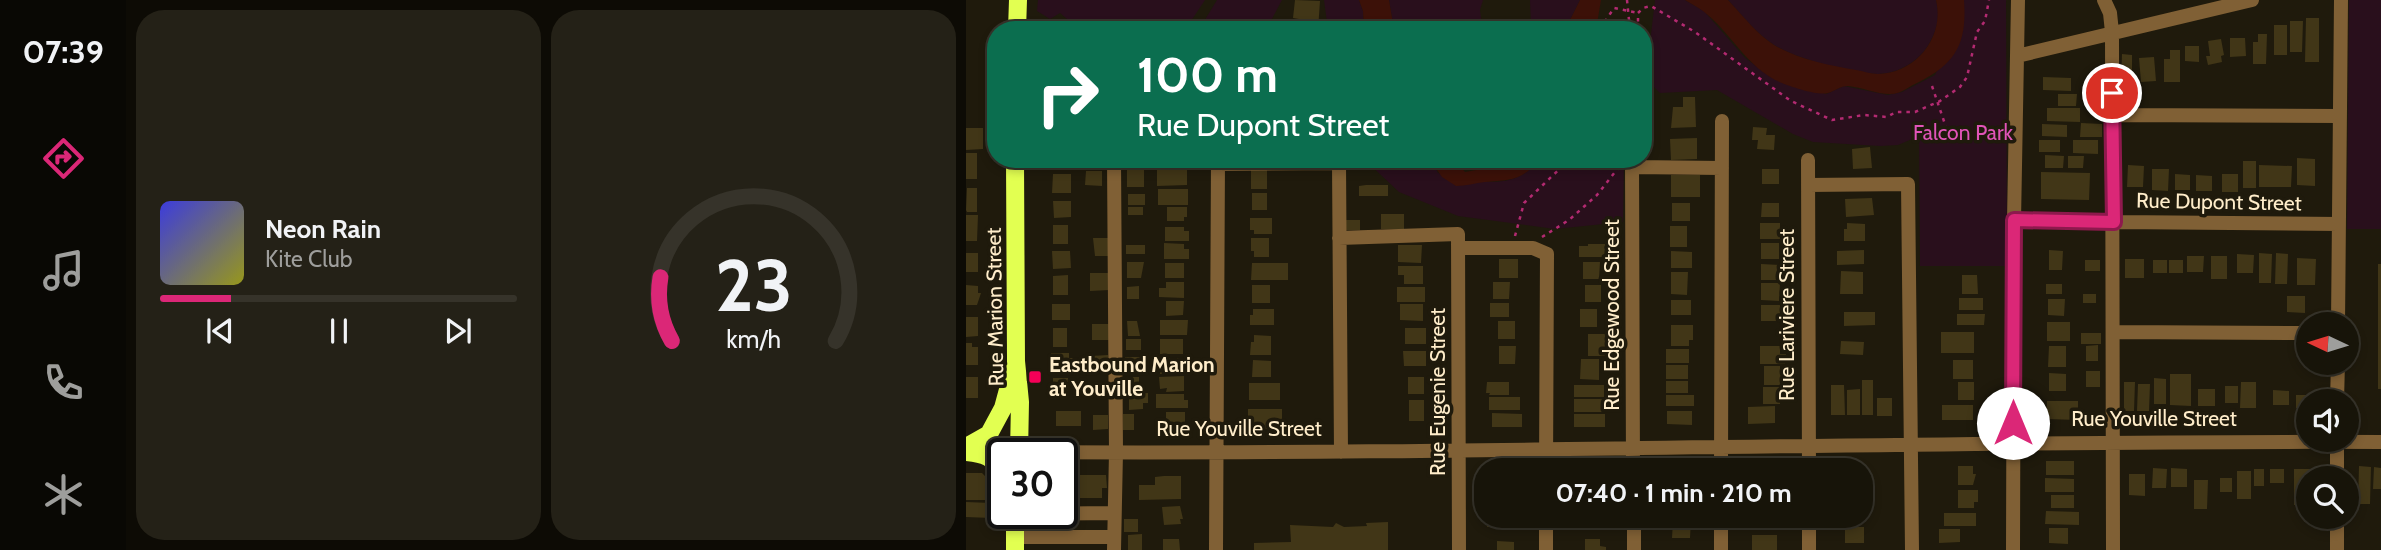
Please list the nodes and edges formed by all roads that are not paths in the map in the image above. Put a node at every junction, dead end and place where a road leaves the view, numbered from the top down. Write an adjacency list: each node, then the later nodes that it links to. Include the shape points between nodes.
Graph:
1 (1018, 0): 6 (main road)
2 (2018, 0): 8 (street)
3 (2104, 0): 7 (street)
4 (2252, 0): 7 (street)
5 (2341, 0): 10 (street)
6 (1017, 21)
7 (2112, 32): 8 (street); 9 (street)
8 (2017, 56): 21 (street)
9 (2113, 115): 10 (street); 22 (street)
10 (2339, 116): 23 (street)
11 (1722, 121): 19 (street)
12 (1808, 160): 20 (street, Rue Lariviere Street)
13 (1652, 163): 19 (street)
14 (1015, 168): 29 (main road, Rue Marion Street)
15 (1114, 168): 44 (street)
16 (1218, 168): 46 (street)
17 (1339, 168): 24 (street)
18 (1630, 168): 39 (street, Rue Edgewood Street)
19 (1722, 168): 38 (street)
20 (1808, 185): 36 (street, via 1908,184); 37 (street, Rue Lariviere Street)
21 (2014, 220): 22 (street, Rue Dupont Street); 35 (street)
22 (2114, 222): 23 (street, Rue Dupont Street); 27 (street)
23 (2339, 224): 26 (street)
24 (1339, 238): 25 (street); 45 (street)
25 (1458, 241): 41 (street, via 1532,248 1547,254); 42 (street, Rue Eugenie Street)
26 (2338, 312)
27 (2114, 332): 28 (street); 31 (street)
28 (2296, 333)
29 (1016, 361): 30 (main road, Rue Marion Street); 40 (main road, via 1003,408 989,434)
30 (1019, 438)
31 (2114, 441): 32 (street, Rue Youville Street); 35 (street, Rue Youville Street); 69 (street)
32 (2296, 441)
33 (2359, 442): 34 (street, Rue Youville Street)
34 (2381, 442)
35 (2013, 443): 36 (street, Rue Youville Street); 68 (street)
36 (1912, 444): 37 (street, Rue Youville Street); 67 (street)
37 (1809, 446): 38 (street, Rue Youville Street); 51 (street, Rue Lariviere Street)
38 (1721, 447): 39 (street, Rue Youville Street); 50 (street)
39 (1633, 448): 41 (street, Rue Youville Street); 49 (street, Rue Edgewood Street)
40 (966, 449): 47 (main road)
41 (1546, 450): 42 (street, Rue Youville Street); 48 (street)
42 (1459, 451): 45 (street, Rue Youville Street); 62 (street, Rue Eugenie Street)
43 (1078, 452): 44 (street, Rue Youville Street)
44 (1116, 452): 46 (street, Rue Youville Street); 53 (street)
45 (1340, 452): 46 (street, Rue Youville Street)
46 (1217, 453): 61 (street)
47 (987, 456)
48 (1546, 458)
49 (1633, 458)
50 (1721, 458)
51 (1809, 458)
52 (1078, 513): 53 (street)
53 (1114, 513): 60 (street)
54 (1546, 528): 63 (street)
55 (1634, 528): 64 (street)
56 (1721, 528): 65 (street)
57 (1809, 528): 66 (street)
58 (2337, 529): 70 (street)
59 (1015, 544): 60 (street)
60 (1114, 544)
61 (1216, 550)
62 (1459, 550)
63 (1546, 550)
64 (1634, 550)
65 (1721, 550)
66 (1809, 550)
67 (1912, 550)
68 (2013, 550)
69 (2113, 550)
70 (2337, 550)

